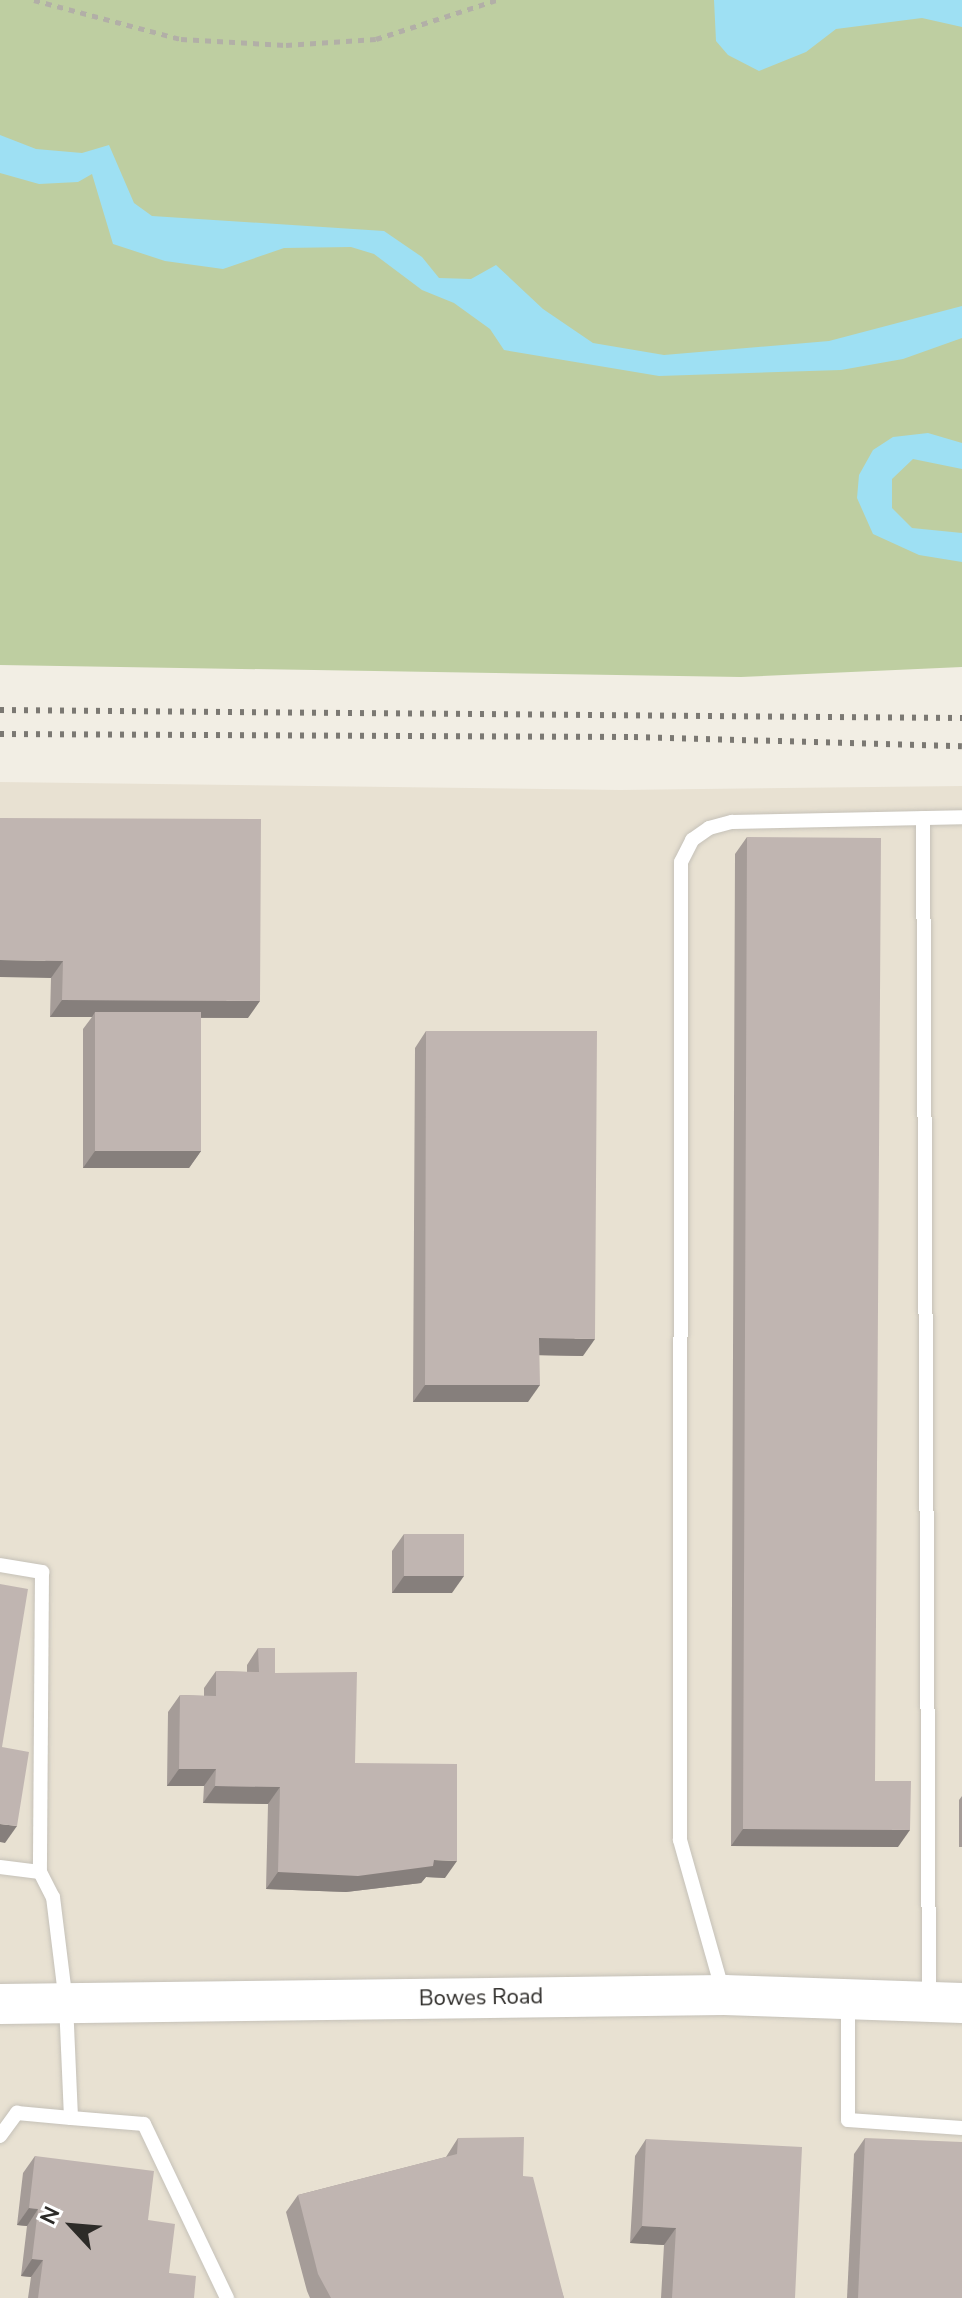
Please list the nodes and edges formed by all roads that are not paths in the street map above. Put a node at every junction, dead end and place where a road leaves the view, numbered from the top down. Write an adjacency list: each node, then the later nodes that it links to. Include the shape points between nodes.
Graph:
1 (962, 817): 2 (lane)
2 (923, 818): 6 (lane, via 732,822 692,840 681,862 680,1840); 8 (lane)
3 (0, 1565): 5 (lane, via 42,1572)
4 (0, 1867): 5 (lane)
5 (40, 1872): 9 (lane, via 53,1897)
6 (724, 1995): 7 (street, Bowes Road); 9 (street, Bowes Road)
7 (848, 1999): 8 (street, Bowes Road); 12 (lane, via 848,2120)
8 (945, 2002)
9 (66, 2003): 10 (street, Bowes Road); 11 (lane)
10 (0, 2004)
11 (71, 2118): 13 (lane, via 17,2113); 14 (lane, via 144,2124)
12 (962, 2128)
13 (0, 2136)
14 (227, 2298)

